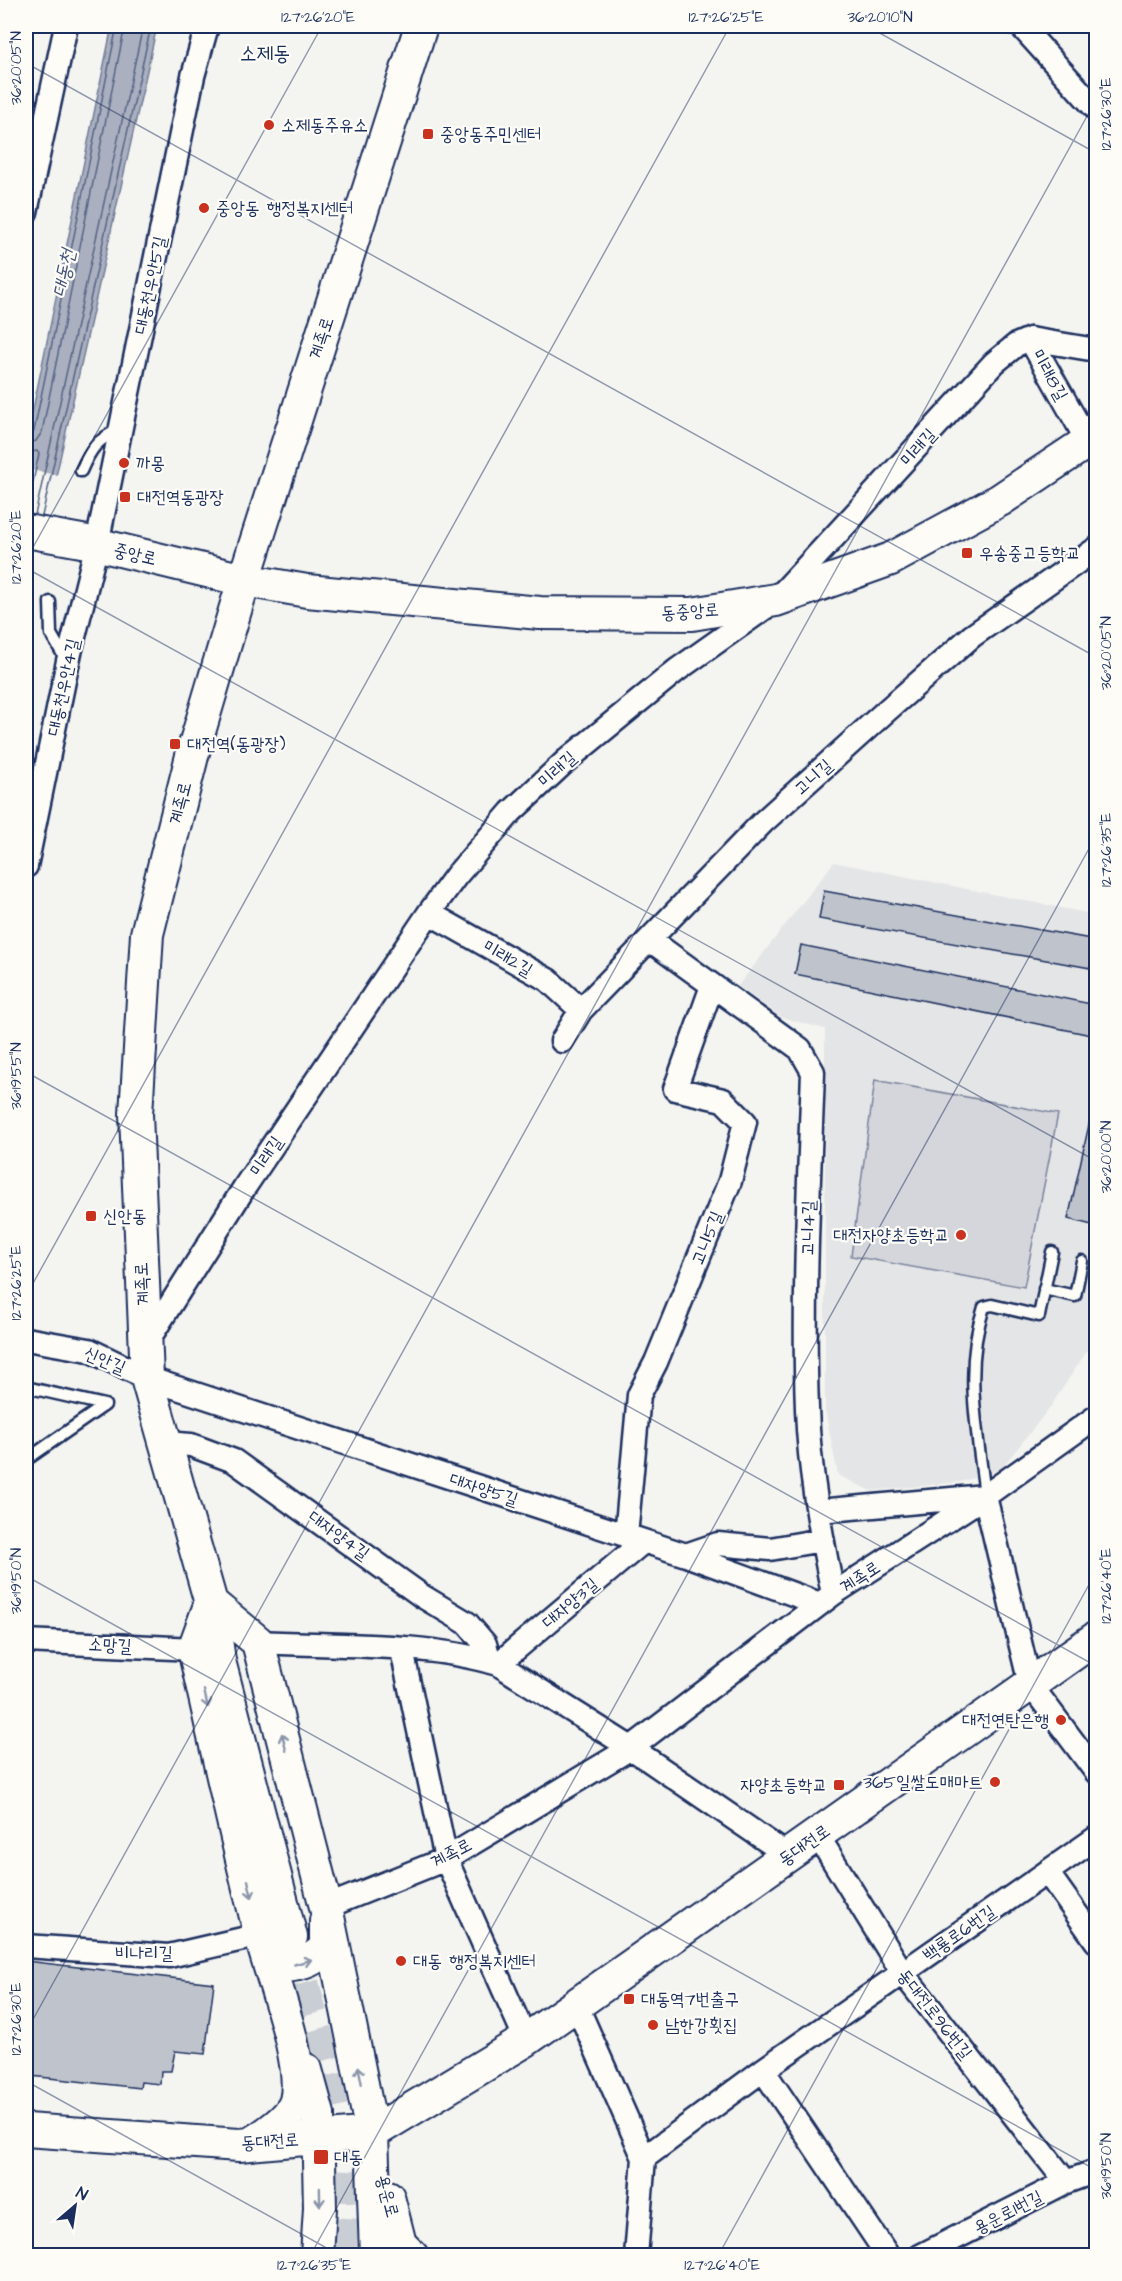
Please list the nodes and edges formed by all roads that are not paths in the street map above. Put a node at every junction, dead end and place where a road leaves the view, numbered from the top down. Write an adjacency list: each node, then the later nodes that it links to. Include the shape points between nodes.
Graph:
1 (66, 26): 7 (street)
2 (207, 26): 10 (street, 대동천우안5길, via 193,76)
3 (421, 26): 16 (main road, 계족로)
4 (967, 26): 5 (lane, via 1006,26)
5 (1026, 31): 6 (street)
6 (1096, 109)
7 (26, 212)
8 (1030, 339): 9 (street); 11 (street, 미래8길); 17 (street, 미래길, via 994,363)
9 (1096, 350)
10 (119, 430): 12 (lane, via 98,441); 14 (street, 대동천우안5길)
11 (1092, 439): 17 (main road, 동중앙로, via 1000,500 891,559)
12 (81, 471)
13 (26, 531): 14 (main road, 중앙로)
14 (92, 543): 16 (main road, 중앙로); 19 (street, 대동천우안4길)
15 (1096, 549): 22 (street, 고니길, via 972,636 894,704 764,822)
16 (244, 580): 17 (main road, 동중앙로, via 307,591 540,614 692,614); 30 (main road, 계족로, via 193,752 147,934 136,1114)
17 (776, 600): 21 (street, 미래길, via 677,670 567,760 511,812)
18 (50, 602): 19 (lane, via 51,634)
19 (68, 661): 20 (street, 대동천우안4길)
20 (26, 866)
21 (429, 913): 24 (street, 미래2길, via 548,980); 30 (street, 미래길)
22 (650, 940): 23 (street, 고니4길); 24 (street, 고니길)
23 (712, 986): 37 (street, 고니4길, via 800,1049 813,1072 807,1411); 38 (street, 고니5길, via 675,1089 723,1100 745,1122 730,1181 639,1395)
24 (581, 1010): 25 (street, 고니길)
25 (562, 1041)
26 (1052, 1252): 28 (lane)
27 (1082, 1261): 28 (lane, via 1075,1296)
28 (1044, 1289): 36 (lane, via 1039,1316 992,1305 984,1308 980,1318 971,1368)
29 (26, 1339): 31 (street, 신안길, via 89,1350)
30 (144, 1345): 31 (main road, 계족로)
31 (147, 1378): 34 (main road, 계족로); 38 (street, 대자양5길)
32 (26, 1387): 35 (lane, via 105,1405)
33 (1096, 1417): 36 (street, 계족로)
34 (164, 1443): 42 (main road, 계족로); 48 (street, 대자양4길, via 200,1447 234,1461 422,1596 467,1623 485,1644)
35 (26, 1460)
36 (985, 1496): 37 (street); 41 (street, 계족로); 49 (street)
37 (818, 1511): 39 (street, 고니4길)
38 (635, 1539): 40 (street, 대자양5길); 48 (street, 대자양3길)
39 (822, 1540): 40 (street, via 770,1549 718,1544); 41 (street, 고니4길)
40 (686, 1556): 41 (street, 대자양5길)
41 (826, 1599): 50 (street, 계족로)
42 (211, 1603): 45 (main road); 46 (main road); 57 (main road, 계족로, via 219,1661)
43 (1096, 1638): 49 (main road, 동대전로)
44 (26, 1641): 46 (street, 소망길)
45 (258, 1642): 47 (street); 57 (main road, one-way to 45)
46 (194, 1649): 58 (main road, one-way to 58)
47 (402, 1650): 48 (street); 55 (street)
48 (494, 1663): 50 (street)
49 (1030, 1684): 51 (street); 52 (main road, 동대전로)
50 (631, 1748): 54 (street); 55 (street, 계족로)
51 (1096, 1772)
52 (818, 1836): 54 (main road, 동대전로); 61 (street, 동대전로96번길)
53 (1096, 1838): 56 (street, 백룡로6번길)
54 (789, 1856): 63 (main road, 동대전로)
55 (446, 1859): 57 (street, 계족로); 64 (street)
56 (1047, 1872): 59 (street); 61 (street, 백룡로6번길)
57 (310, 1922): 58 (main road, one-way to 57, via 274,1958 285,1966 304,1964 326,1947); 67 (main road, one-way to 57)
58 (260, 1935): 60 (street, 비나리길, via 169,1956); 62 (main road)
59 (1096, 1941)
60 (26, 1946)
61 (902, 1972): 65 (street, 백룡로6번길); 72 (street, 동대전로96번길)
62 (282, 1998): 68 (main road, via 288,2006 318,2114); 69 (main road, via 296,2071 296,2103 273,2130)
63 (576, 2004): 64 (main road, 동대전로); 70 (street)
64 (526, 2040): 67 (main road, 동대전로)
65 (763, 2070): 70 (street, 백룡로6번길); 77 (street)
66 (26, 2130): 69 (main road, 동대전로)
67 (372, 2133): 68 (main road, 동대전로); 74 (main road); 75 (main road, 용운로, via 400,2244)
68 (318, 2138): 69 (main road, 동대전로); 73 (main road, one-way to 73)
69 (250, 2144)
70 (644, 2158): 76 (street)
71 (1096, 2171): 72 (street, 용운로1번길)
72 (1066, 2182): 78 (street, 용운로1번길)
73 (317, 2256)
74 (376, 2256)
75 (412, 2256)
76 (636, 2256)
77 (888, 2256)
78 (920, 2256)

